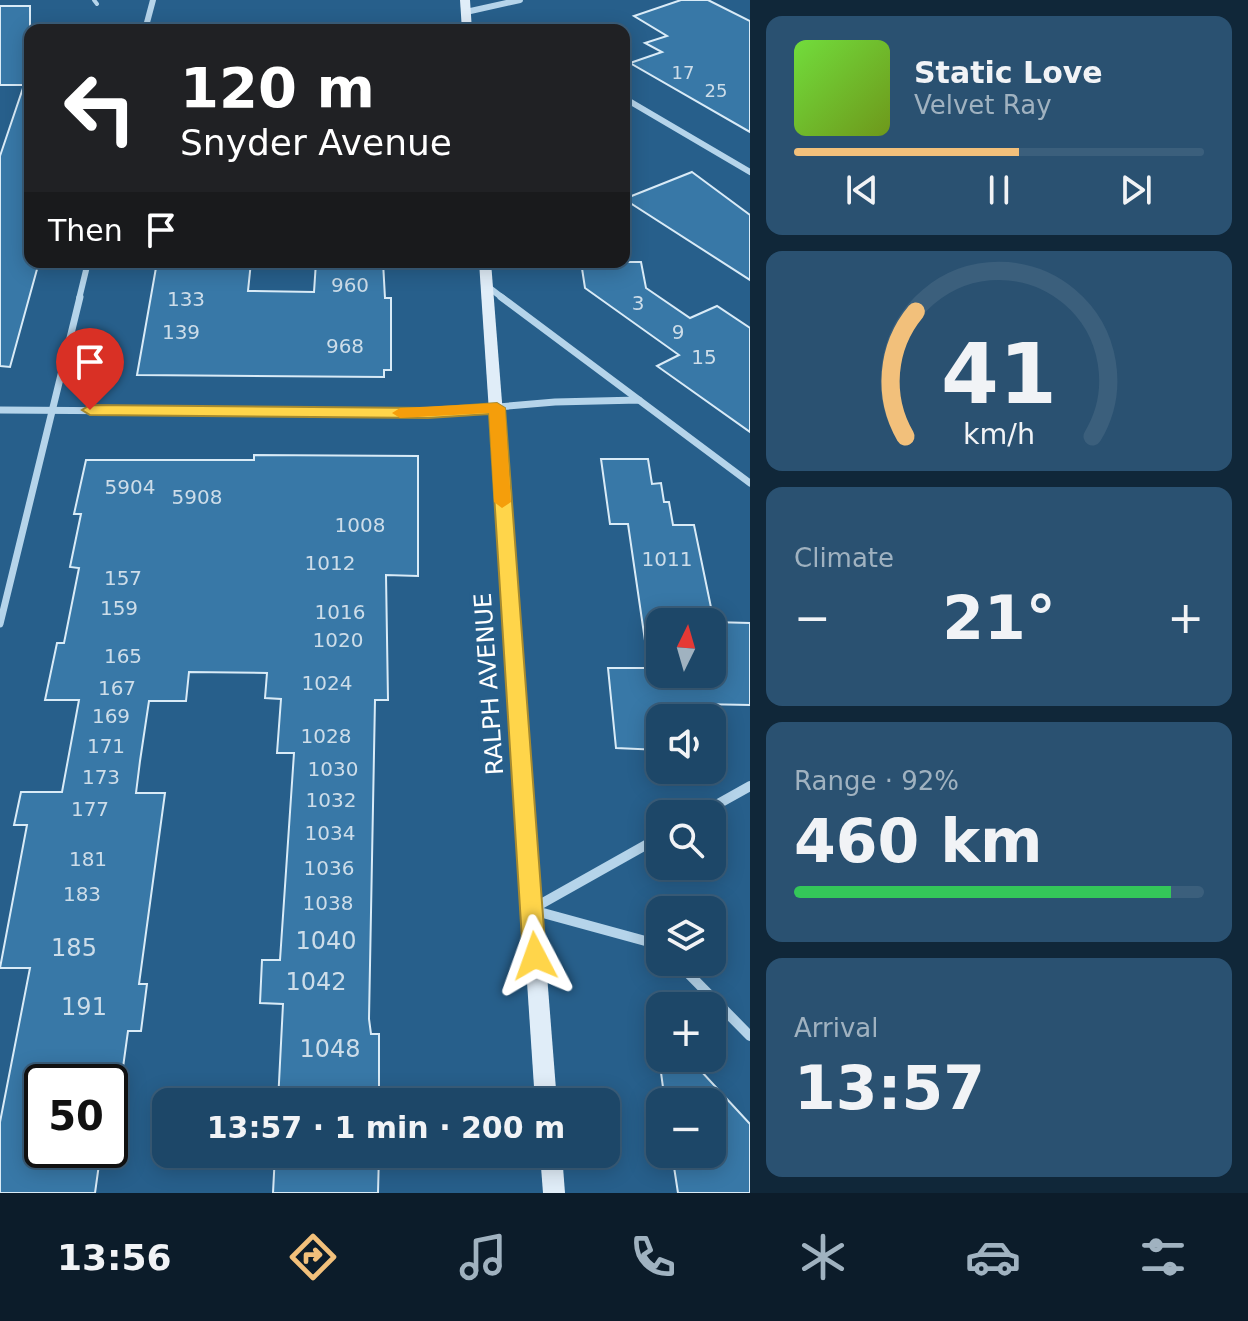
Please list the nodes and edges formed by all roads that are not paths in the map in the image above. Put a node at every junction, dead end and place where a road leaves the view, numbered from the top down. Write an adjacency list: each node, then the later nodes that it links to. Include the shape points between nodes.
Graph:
1 (153, 0): 5 (street)
2 (465, 0): 4 (main road)
3 (520, 0): 4 (street)
4 (466, 12): 6 (main road)
5 (147, 24)
6 (467, 24)
7 (630, 102): 8 (street)
8 (750, 172)
9 (86, 268): 15 (street)
10 (486, 268): 11 (main road, RALPH AVENUE)
11 (487, 286): 12 (street); 13 (main road, RALPH AVENUE)
12 (639, 400): 13 (street); 16 (street)
13 (497, 408): 15 (street, via 428,413); 21 (main road, RALPH AVENUE)
14 (0, 410): 15 (street)
15 (51, 410): 17 (street)
16 (750, 483)
17 (0, 624)
18 (750, 786): 19 (street)
19 (725, 800)
20 (646, 845): 21 (street)
21 (531, 910): 22 (street); 25 (main road, RALPH AVENUE)
22 (646, 941)
23 (691, 976): 24 (street)
24 (750, 1036)
25 (545, 1088)
26 (552, 1168): 27 (main road)
27 (554, 1193)

